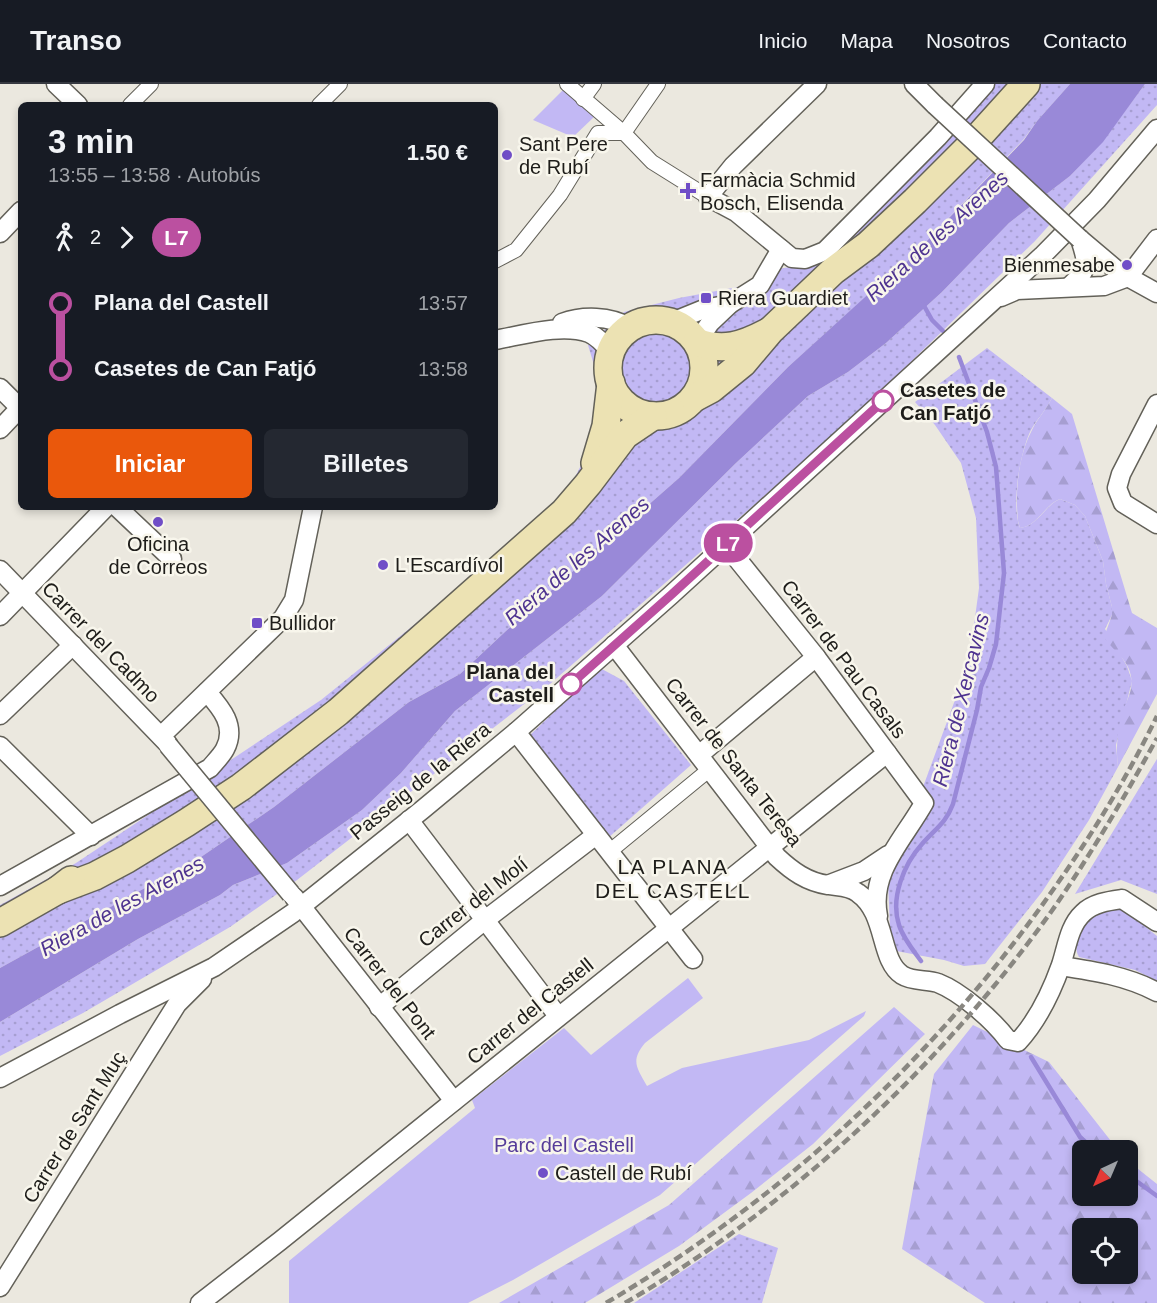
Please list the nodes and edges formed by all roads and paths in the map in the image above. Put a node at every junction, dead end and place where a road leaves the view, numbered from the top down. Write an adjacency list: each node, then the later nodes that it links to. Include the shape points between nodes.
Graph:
1 (56, 84): 13 (street)
2 (151, 84): 14 (street)
3 (567, 84): 12 (street)
4 (594, 84): 12 (street)
5 (658, 84): 17 (street)
6 (817, 84): 18 (street, via 733,166)
7 (914, 84): 20 (street, bridge)
8 (985, 84): 21 (street, via 825,251 805,259 792,258)
9 (1002, 84): 23 (main road)
10 (1026, 84): 23 (main road, via 915,201)
11 (336, 88): 15 (street)
12 (583, 99): 17 (street)
13 (75, 102)
14 (133, 102)
15 (322, 102)
16 (1157, 129): 27 (street, Passeig de la Riera, via 1097,200)
17 (624, 133): 18 (street, via 652,162); 22 (street, via 598,133 560,195 516,250)
18 (708, 197): 21 (street, via 736,212)
19 (1157, 239): 24 (street)
20 (1080, 240): 24 (street); 25 (street, via 1087,260 1082,276)
21 (781, 249): 28 (street, via 760,285)
22 (498, 259)
23 (833, 271): 32 (main road)
24 (1128, 277): 25 (street, via 1104,286); 26 (street)
25 (1070, 286): 27 (street, via 1017,290)
26 (1157, 293)
27 (994, 300): 49 (street, Passeig de la Riera)
28 (730, 304): 29 (street); 34 (street)
29 (672, 322): 30 (main road, via 649,320); 34 (main road)
30 (630, 327): 31 (street, via 594,318 564,322); 35 (main road)
31 (556, 328): 33 (street); 35 (street, via 590,334)
32 (770, 331): 34 (main road, via 737,346); 38 (main road, via 743,363)
33 (498, 339)
34 (697, 342): 38 (main road, via 704,358 704,373)
35 (610, 351): 36 (main road)
36 (610, 383): 42 (main road, via 627,406); 44 (main road, via 606,426)
37 (0, 388): 40 (street)
38 (694, 398): 42 (main road, via 674,413)
39 (1157, 404): 48 (street, via 1117,488 1123,503)
40 (18, 405)
41 (18, 411): 43 (street)
42 (653, 416): 44 (main road, via 625,435)
43 (0, 429)
44 (588, 484): 76 (main road, via 533,541 338,712 241,787 127,859 58,890)
45 (103, 510): 52 (street)
46 (120, 510): 50 (street)
47 (312, 510): 57 (street, via 294,600 283,618)
48 (1157, 524)
49 (726, 545): 55 (street, Passeig de la Riera); 56 (street, Carrer de Pau Casals)
50 (172, 560)
51 (0, 570): 52 (street, Carrer del Cadmo)
52 (22, 593): 53 (street); 54 (street, Carrer del Cadmo)
53 (0, 616)
54 (73, 645): 58 (street); 60 (street, Carrer del Cadmo)
55 (614, 645): 59 (street, Passeig de la Riera); 63 (street, Carrer de Santa Teresa)
56 (816, 657): 62 (street, Carrer de Pau Casals); 63 (street)
57 (207, 692): 60 (street); 67 (street, via 229,724 226,748 210,768)
58 (0, 716)
59 (516, 732): 65 (street, Passeig de la Riera); 66 (street)
60 (165, 740): 73 (street, Carrer del Cadmo, bridge)
61 (0, 747): 67 (street)
62 (887, 753): 68 (street, Carrer del Castell); 69 (street, Carrer de Pau Casals, via 924,803)
63 (699, 754): 64 (street, Carrer de Santa Teresa)
64 (710, 769): 68 (street, Carrer de Santa Teresa); 70 (street)
65 (409, 820): 73 (street, Passeig de la Riera); 74 (street)
66 (596, 835): 70 (street); 74 (street, Carrer del Molí)
67 (91, 836): 72 (street)
68 (770, 847): 71 (street, Carrer de Santa Teresa, via 790,869); 78 (street, Carrer del Castell)
69 (894, 850): 71 (street, via 864,871); 77 (street, via 878,887)
70 (609, 852): 78 (street)
71 (827, 885): 77 (street, Carrer de Santa Teresa, via 847,887 866,898)
72 (0, 886)
73 (296, 900): 81 (street, Passeig de la Riera); 84 (street, Carrer del Pont)
74 (485, 920): 84 (street, Carrer del Molí); 85 (street)
75 (1157, 922): 80 (street, via 1122,899 1100,903 1083,913 1072,927)
76 (0, 923)
77 (880, 923): 80 (street, Carrer de Santa Teresa, via 890,959 901,975 937,983 958,995 996,1025 1008,1041 1018,1042 1035,1022)
78 (668, 929): 79 (street); 85 (street, Carrer del Castell)
79 (693, 959)
80 (1061, 966): 82 (street, via 1125,978)
81 (214, 967): 83 (street, Passeig de la Riera); 86 (street, Carrer de Sant Muç, via 177,1004)
82 (1157, 992)
83 (138, 1005): 86 (street, via 154,1002 163,1008); 87 (street, Passeig de la Riera)
84 (379, 1007): 88 (street, Carrer del Pont)
85 (558, 1016): 88 (street, Carrer del Castell)
86 (166, 1021): 89 (street, Carrer de Sant Muç)
87 (0, 1078)
88 (454, 1101): 90 (street, Carrer del Castell)
89 (0, 1287)
90 (200, 1303)

